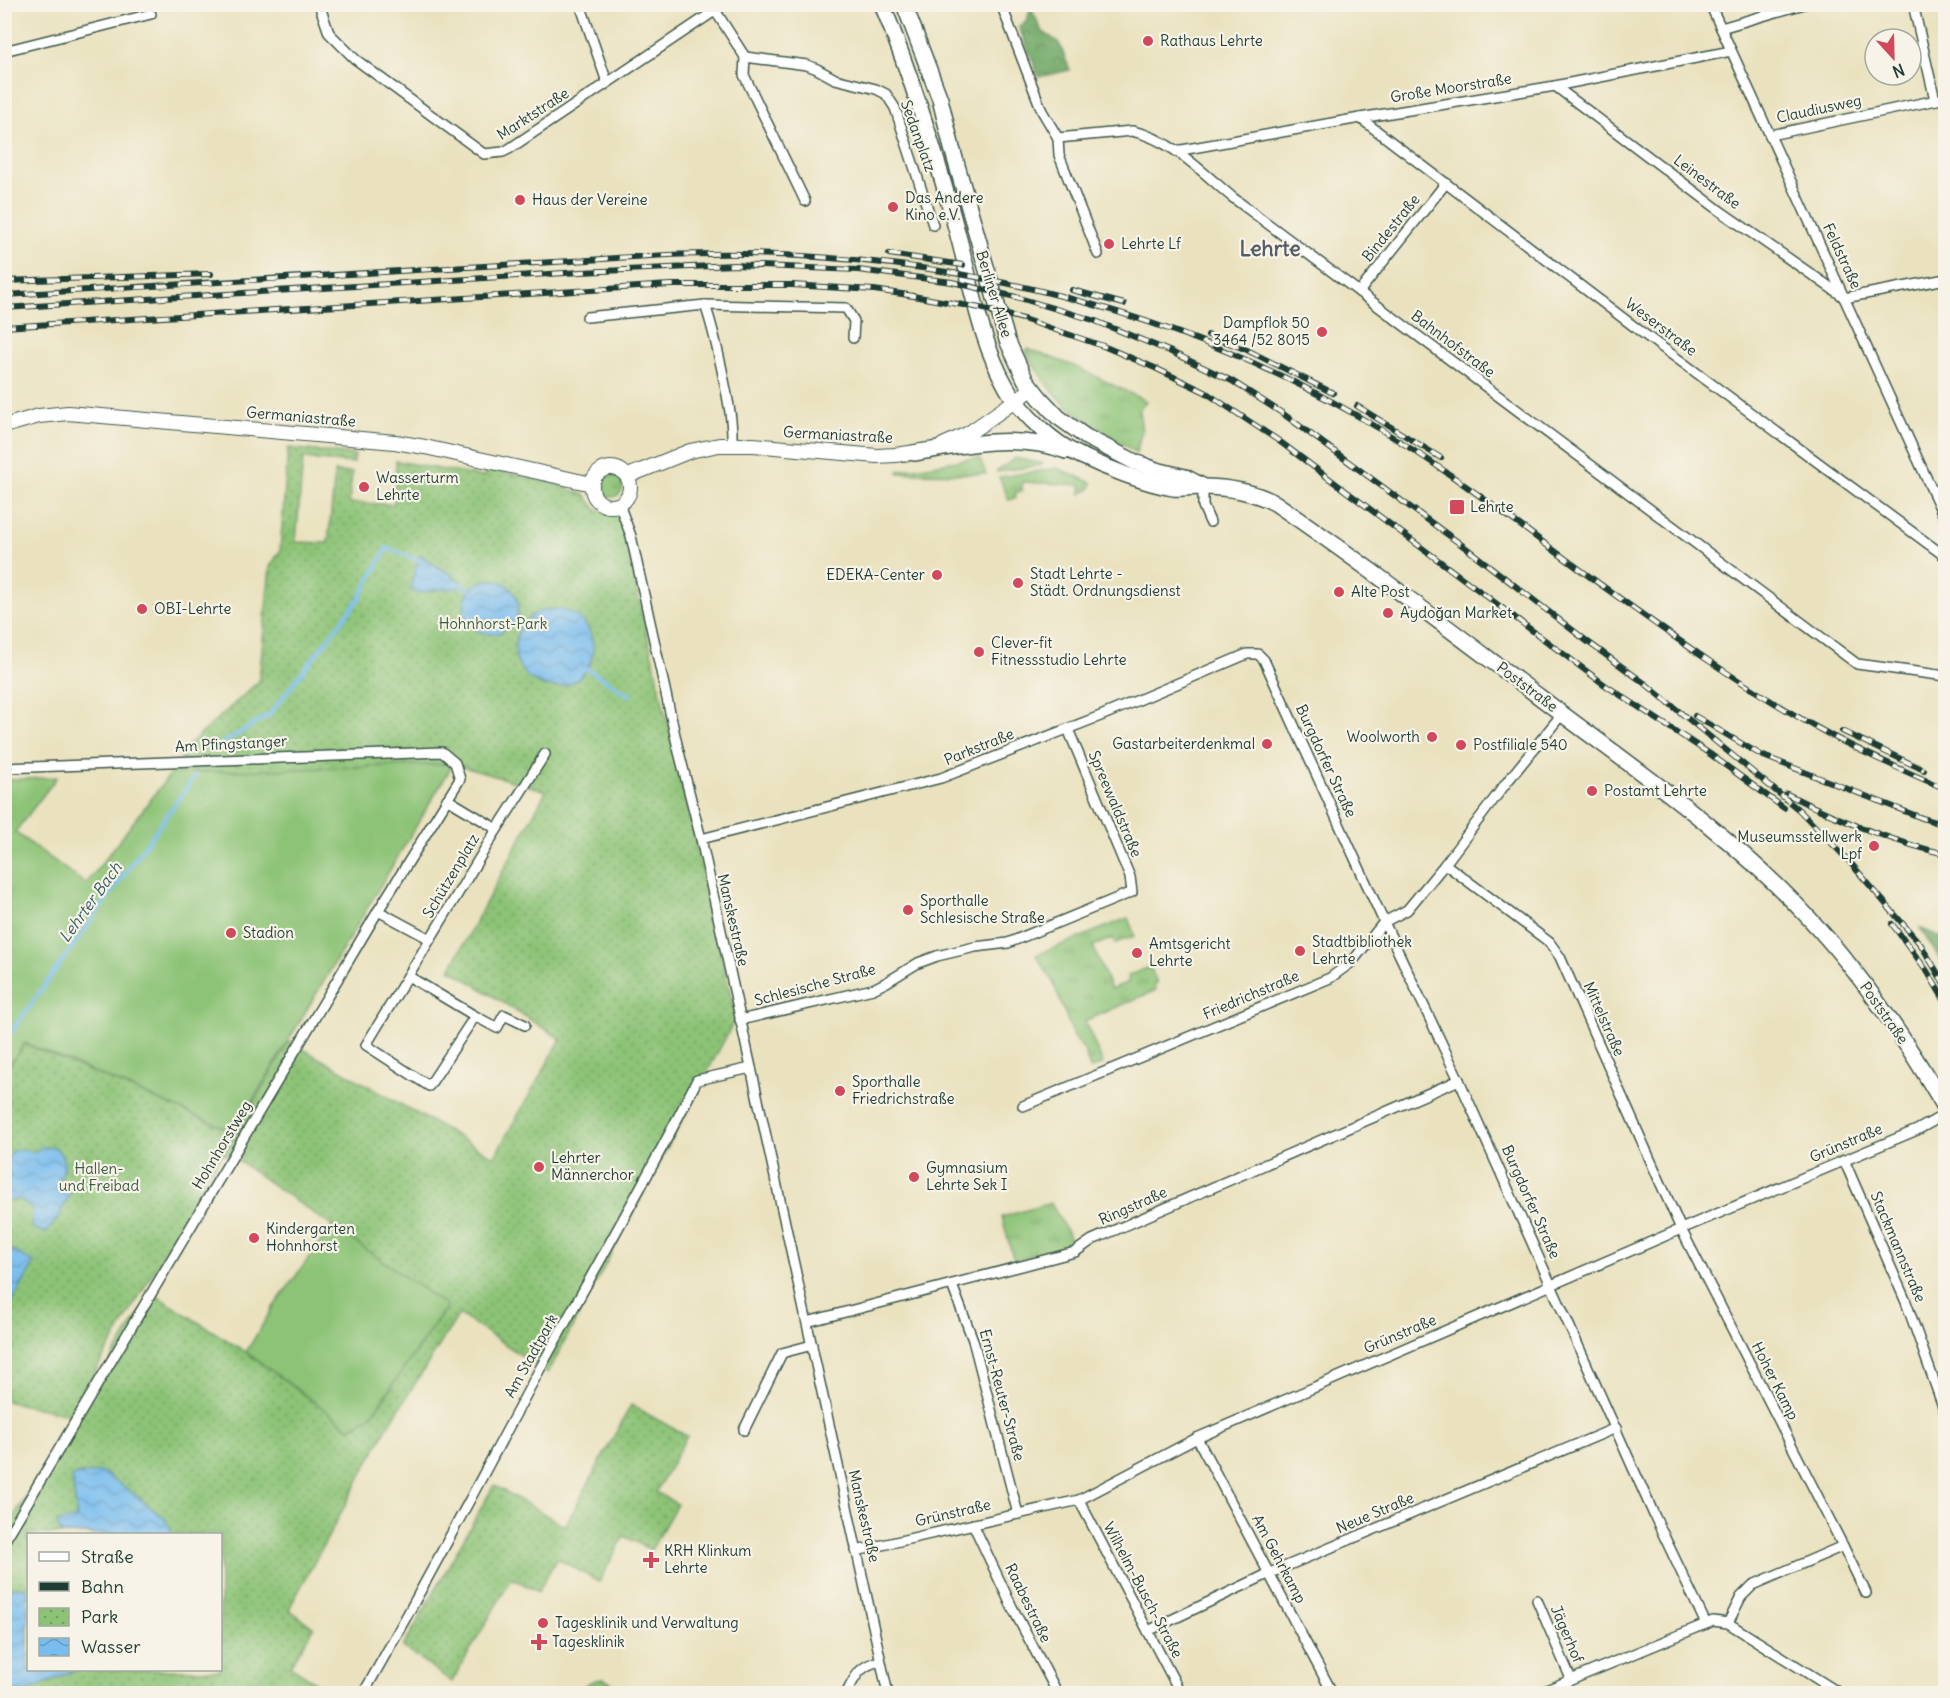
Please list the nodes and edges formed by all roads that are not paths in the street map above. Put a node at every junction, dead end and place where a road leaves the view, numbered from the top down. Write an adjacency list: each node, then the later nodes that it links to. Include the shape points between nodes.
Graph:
1 (320, 4): 16 (street, Marktstraße, via 329,33 355,58 484,154 503,152)
2 (580, 4): 16 (street)
3 (725, 4): 10 (street, Marktstraße)
4 (882, 4): 35 (main road, Berliner Allee, via 920,104 990,352)
5 (903, 4): 34 (main road, Berliner Allee, via 940,99 1007,340)
6 (1001, 4): 22 (street, via 1042,111)
7 (1710, 4): 12 (street, Feldstraße)
8 (1804, 4): 12 (street)
9 (1913, 4): 19 (street)
10 (713, 8): 15 (street); 16 (street, Marktstraße)
11 (151, 14): 13 (street)
12 (1721, 28): 14 (street, Feldstraße)
13 (4, 51)
14 (1731, 51): 17 (street, Große Moorstraße); 21 (street, Feldstraße)
15 (745, 57): 25 (street, via 744,75); 26 (street, Sedanplatz, via 807,65 836,79 886,94 895,108)
16 (607, 82)
17 (1555, 86): 20 (street, Große Moorstraße); 30 (street, Leinestraße, via 1723,213)
18 (1946, 98): 19 (street, Claudiusweg)
19 (1935, 100): 21 (street, Claudiusweg)
20 (1360, 118): 23 (street, Große Moorstraße); 24 (street, Weserstraße)
21 (1770, 135): 30 (street, Feldstraße)
22 (1058, 138): 23 (street, Bahnhofstraße, via 1132,131); 27 (street, via 1059,155)
23 (1176, 151): 29 (street, Bahnhofstraße)
24 (1446, 183): 29 (street, Bindestraße); 46 (street, Weserstraße)
25 (805, 201)
26 (933, 225)
27 (1098, 254)
28 (1946, 279): 30 (street)
29 (1359, 292): 48 (street, Bahnhofstraße, via 1857,664)
30 (1844, 298): 44 (street, Feldstraße)
31 (705, 305): 32 (street); 33 (street, via 846,308 854,321); 37 (street, via 729,401)
32 (587, 318)
33 (853, 338)
34 (1032, 389): 35 (street, Germaniastraße); 42 (main road, Berliner Allee, via 1058,417 1086,437 1135,462 1185,477)
35 (1015, 401): 38 (street, Germaniastraße, via 957,439); 39 (main road, Poststraße, via 1044,430)
36 (4, 426): 41 (street, Germaniastraße, via 68,413 395,442)
37 (732, 445): 38 (street, Germaniastraße, via 877,456); 40 (street, Germaniastraße, via 690,451)
38 (914, 453): 39 (main road, via 1009,441 1042,444)
39 (1077, 454): 42 (main road, Poststraße, via 1157,484)
40 (627, 476): 41 (street, via 618,469 607,468 597,474); 43 (street, via 630,490)
41 (592, 484): 43 (street, via 602,503)
42 (1203, 487): 45 (street, via 1202,501); 49 (main road, Poststraße, via 1240,490 1275,503)
43 (619, 504): 56 (street, Manskestraße, via 631,536)
44 (1946, 521)
45 (1210, 522)
46 (1946, 557)
47 (1258, 654): 50 (street, Parkstraße, via 1247,654); 60 (street, Burgdorfer Straße)
48 (1946, 676)
49 (1562, 714): 57 (street, Friedrichstraße); 69 (main road, Poststraße, via 1698,817 1807,915 1875,997)
50 (1068, 729): 56 (street, Parkstraße, via 941,778); 58 (street, Spreewaldstraße, via 1130,878)
51 (545, 754): 55 (street, Schützenplatz)
52 (455, 763): 53 (street, Am Pfingstanger, via 442,752); 54 (street, Hohnhorstweg, via 460,779)
53 (4, 768)
54 (447, 799): 55 (street, Schützenplatz); 59 (street, Hohnhorstweg)
55 (497, 829): 61 (street, Schützenplatz)
56 (701, 839): 64 (street, Manskestraße)
57 (1445, 864): 60 (street, Friedrichstraße, via 1407,910); 72 (street, Mittelstraße, via 1549,942 1560,957)
58 (1132, 892): 64 (street, Schlesische Straße, via 1008,943 975,947 918,963 873,989)
59 (378, 911): 61 (street, Schützenplatz); 84 (street, Hohnhorstweg)
60 (1384, 922): 67 (street, Burgdorfer Straße); 68 (street, Friedrichstraße, via 1352,962 1330,978)
61 (430, 939): 62 (street, Schützenplatz)
62 (408, 976): 63 (street); 63 (street, Schützenplatz, via 366,1045 429,1086)
63 (475, 1016): 65 (street, via 497,1028 504,1015)
64 (740, 1020): 66 (street, Manskestraße)
65 (525, 1024)
66 (751, 1068): 75 (street, Manskestraße); 95 (street, Am Stadtpark, via 698,1080)
67 (1459, 1080): 73 (street, Ringstraße, via 1092,1240 1075,1252); 74 (street, Burgdorfer Straße)
68 (1023, 1106)
69 (1946, 1109)
70 (1946, 1114): 71 (street, Grünstraße)
71 (1844, 1160): 72 (street, Grünstraße); 77 (street, Stackmannstraße, via 1906,1302)
72 (1681, 1229): 74 (street, Grünstraße); 85 (street, Hoher Kamp)
73 (952, 1285): 75 (street, Ringstraße); 82 (street, Ernst-Reuter-Straße, via 973,1340)
74 (1551, 1285): 78 (street, Burgdorfer Straße); 80 (street, Grünstraße)
75 (807, 1322): 76 (street, Manskestraße)
76 (812, 1345): 79 (street, via 782,1353); 86 (street, Manskestraße)
77 (1946, 1415)
78 (1616, 1428): 87 (street, Neue Straße); 91 (street, Burgdorfer Straße)
79 (744, 1430)
80 (1197, 1438): 81 (street, Grünstraße); 87 (street, Am Gehrkamp)
81 (1079, 1500): 82 (street, Grünstraße); 92 (street, Wilhelm-Busch-Straße)
82 (1018, 1514): 83 (street, Grünstraße)
83 (973, 1524): 86 (street, Grünstraße); 98 (street, Raabestraße)
84 (5, 1542)
85 (1842, 1546): 88 (street, Hoher Kamp); 90 (street, via 1753,1585)
86 (856, 1551): 93 (street, Manskestraße)
87 (1270, 1573): 92 (street, Neue Straße); 100 (street, Am Gehrkamp)
88 (1866, 1593)
89 (1537, 1600): 94 (street, Jägerhof)
90 (1728, 1623): 91 (street); 102 (street)
91 (1706, 1624): 94 (street)
92 (1148, 1631): 99 (street, Wilhelm-Busch-Straße)
93 (880, 1661): 96 (street, via 858,1672); 97 (street, Manskestraße)
94 (1571, 1679): 101 (street)
95 (363, 1694)
96 (846, 1694)
97 (888, 1694)
98 (1058, 1694)
99 (1181, 1694)
100 (1333, 1694)
101 (1537, 1694)
102 (1841, 1694)

